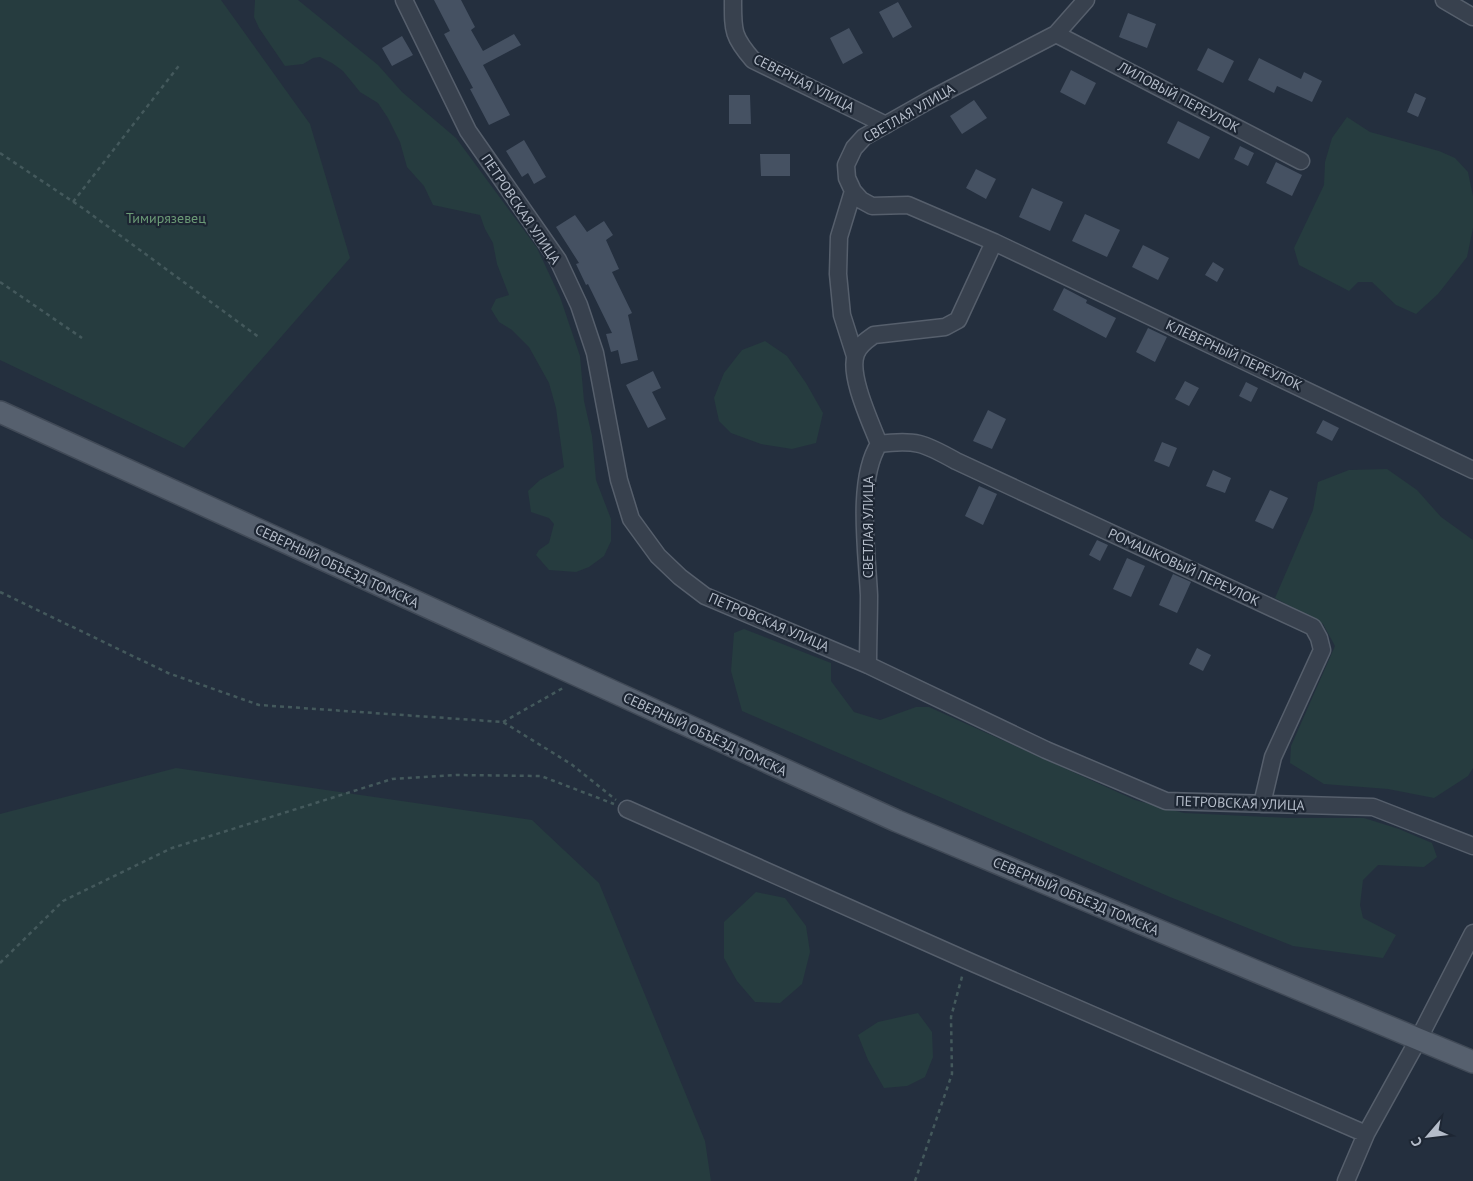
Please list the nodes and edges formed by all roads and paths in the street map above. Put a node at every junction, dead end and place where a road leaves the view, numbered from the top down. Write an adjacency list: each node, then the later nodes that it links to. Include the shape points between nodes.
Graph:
1 (404, 0): 22 (street, ПЕТРОВСКАЯ УЛИЦА, via 468,131 558,260 579,305 595,353 617,470 631,519 658,556 705,596)
2 (733, 0): 8 (street, СЕВЕРНАЯ УЛИЦА, via 733,28 752,60)
3 (1086, 0): 6 (street, СВЕТЛАЯ УЛИЦА)
4 (1444, 0): 5 (street)
5 (1473, 17)
6 (1056, 34): 8 (street, СВЕТЛАЯ УЛИЦА); 10 (street, ЛИЛОВЫЙ ПЕРЕУЛОК)
7 (181, 63): 12 (path)
8 (886, 125): 11 (street, СВЕТЛАЯ УЛИЦА, via 864,137 854,148 846,165)
9 (0, 153): 12 (path)
10 (1301, 161)
11 (853, 191): 13 (street, via 872,206 908,205); 17 (street, via 839,237 838,274 842,315)
12 (73, 202): 16 (path)
13 (994, 242): 17 (street, via 958,320 945,327 874,334 862,344); 20 (street, КЛЕВЕРНЫЙ ПЕРЕУЛОК)
14 (0, 282): 15 (path)
15 (82, 338)
16 (260, 338)
17 (855, 356): 19 (street, via 854,368 862,402)
18 (0, 412): 23 (main road, СЕВЕРНЫЙ ОБЪЕЗД ТОМСКА)
19 (879, 444): 22 (street, СВЕТЛАЯ УЛИЦА, via 869,465 866,492); 25 (street, РОМАШКОВЫЙ ПЕРЕУЛОК, via 918,442 1312,627 1322,650 1272,757)
20 (1473, 470)
21 (0, 592): 24 (path, via 168,673 259,705)
22 (868, 665): 25 (street, ПЕТРОВСКАЯ УЛИЦА, via 1046,750 1166,801)
23 (581, 677): 24 (path); 31 (main road, СЕВЕРНЫЙ ОБЪЕЗД ТОМСКА, via 897,821)
24 (503, 722): 26 (path, via 571,764)
25 (1262, 804): 27 (street, ПЕТРОВСКАЯ УЛИЦА, via 1373,807)
26 (627, 809): 29 (street); 30 (path, via 540,776 456,775 392,779 172,848 63,901)
27 (1473, 846)
28 (1473, 933): 31 (street)
29 (966, 960): 33 (street); 34 (path, via 951,1017 952,1074)
30 (0, 963)
31 (1418, 1040): 32 (main road, СЕВЕРНЫЙ ОБЪЕЗД ТОМСКА); 33 (street)
32 (1473, 1062)
33 (1366, 1134): 35 (street)
34 (915, 1181)
35 (1346, 1181)

